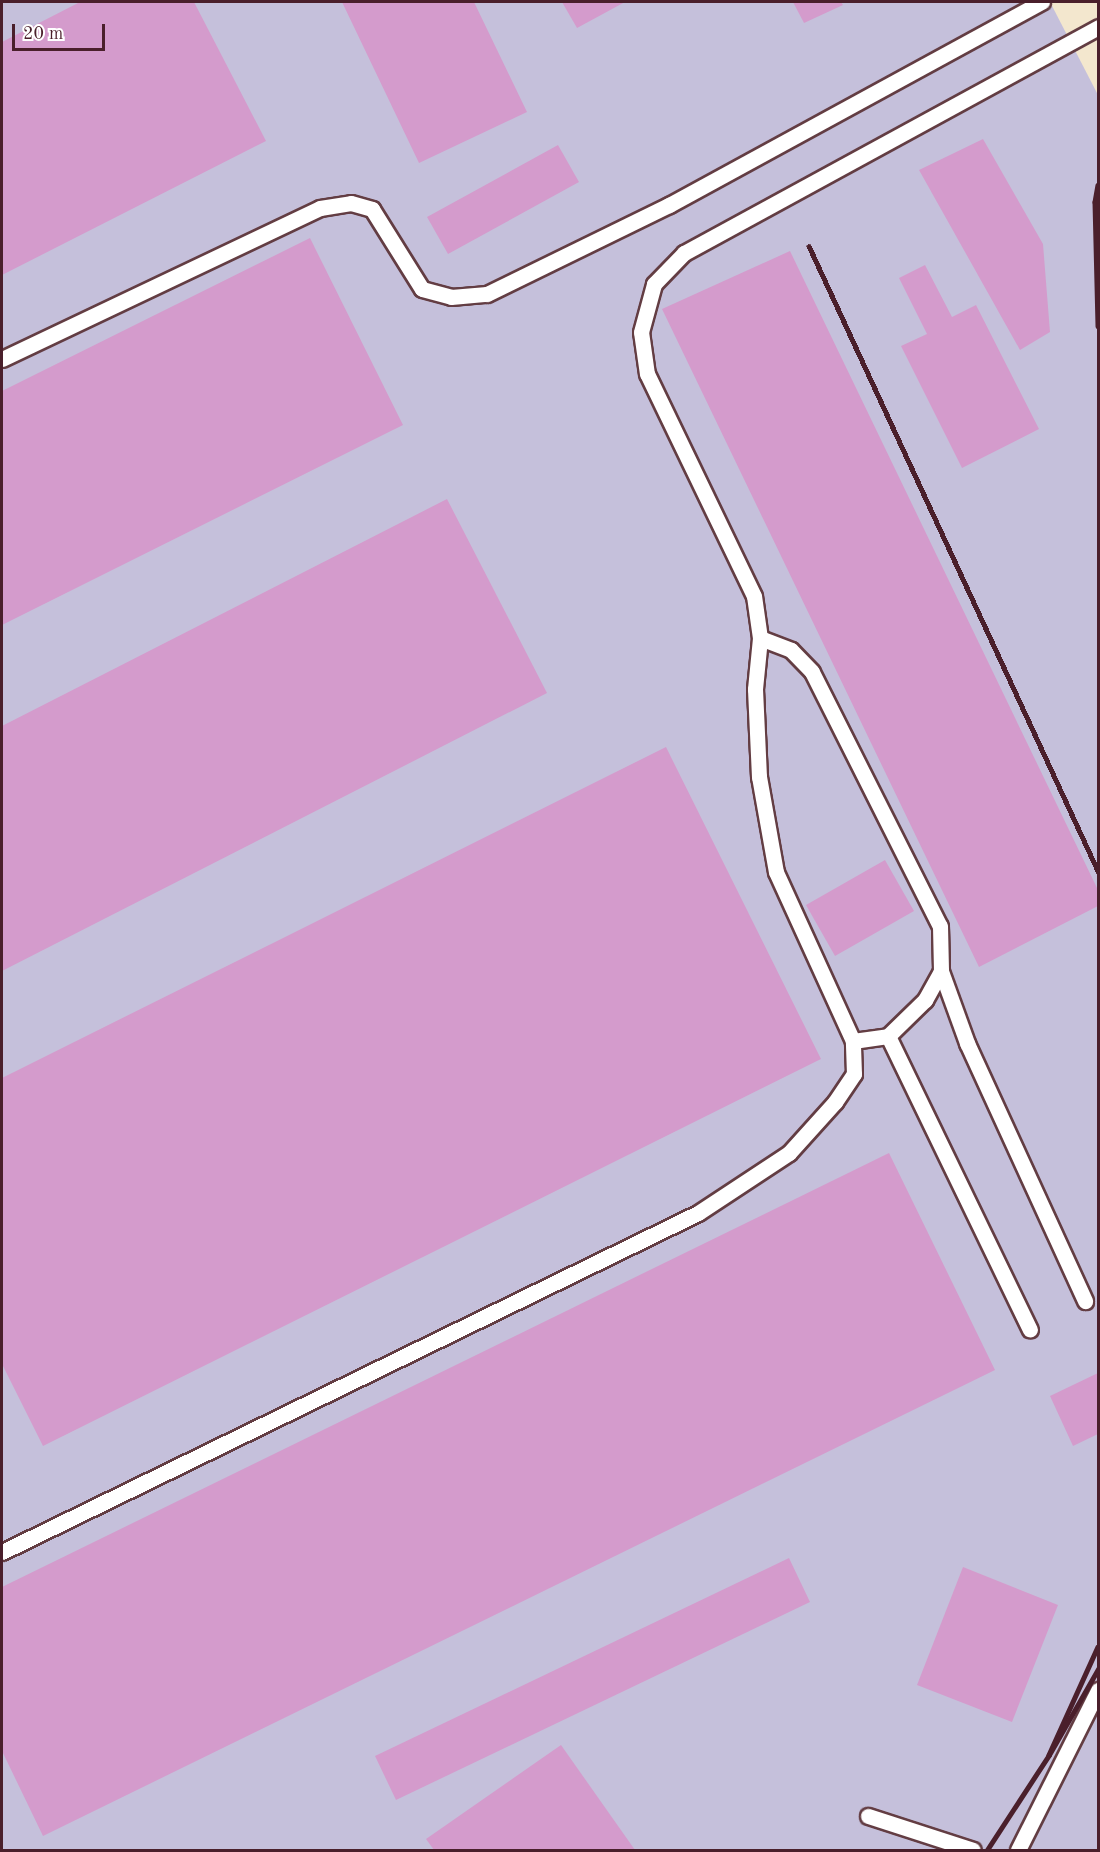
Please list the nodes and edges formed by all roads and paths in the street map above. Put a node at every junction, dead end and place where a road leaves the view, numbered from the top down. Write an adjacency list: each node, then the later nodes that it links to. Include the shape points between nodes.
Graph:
1 (1042, 2): 3 (lane, via 669,205 487,294 451,297 422,289 372,209 351,203 320,208)
2 (1098, 27): 4 (lane, via 684,253 654,284 641,332 647,374 754,596)
3 (2, 359)
4 (760, 638): 5 (lane, via 791,650 812,672 940,926); 7 (lane, via 755,689 759,777 776,872)
5 (940, 970): 6 (lane, via 925,1000); 8 (lane, via 967,1043)
6 (888, 1036): 7 (lane); 9 (lane)
7 (853, 1041): 10 (lane, via 854,1074 797,1145 698,1213)
8 (1085, 1301)
9 (1029, 1330)
10 (2, 1552)
11 (1098, 1690): 14 (lane)
12 (868, 1816): 13 (lane)
13 (973, 1851)
14 (1018, 1851)

